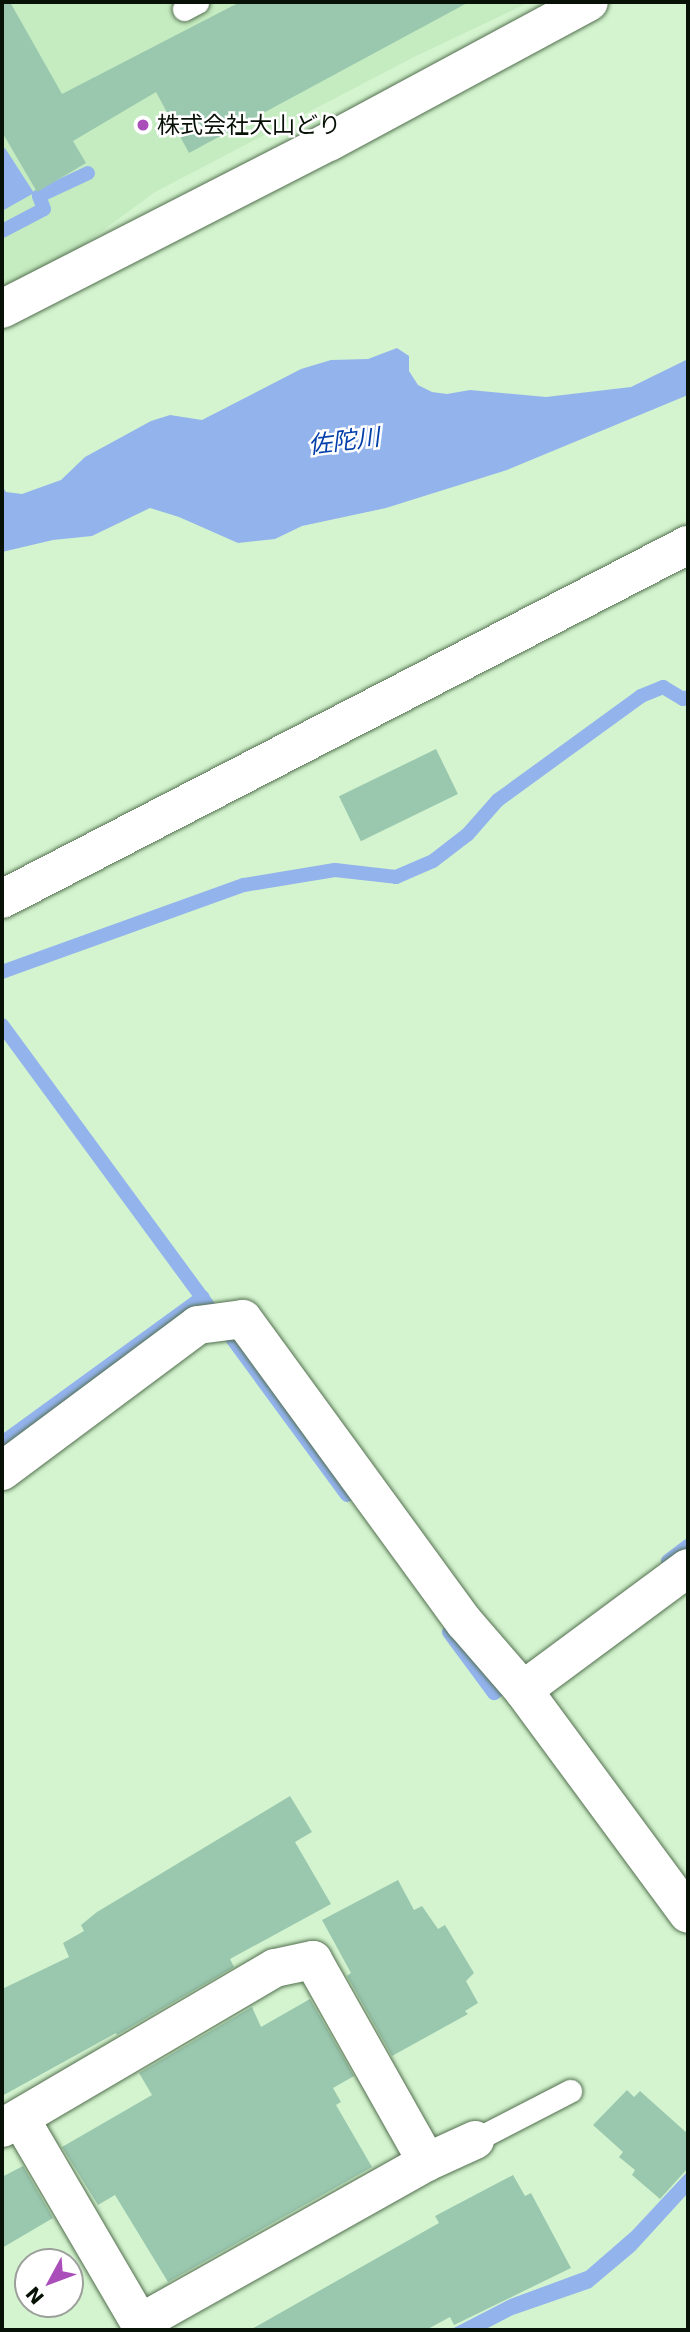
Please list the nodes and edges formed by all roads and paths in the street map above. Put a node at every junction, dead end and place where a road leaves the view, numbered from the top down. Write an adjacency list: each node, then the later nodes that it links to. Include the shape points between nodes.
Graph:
1 (589, 2): 2 (street, via 329,142)
2 (2, 309)
3 (688, 545): 4 (street)
4 (2, 899)
5 (2, 1471): 7 (street, via 198,1325 243,1320 465,1623)
6 (688, 1568): 7 (street)
7 (523, 1690): 8 (street)
8 (688, 1914)
9 (570, 2091): 11 (lane)
10 (11, 2123): 12 (street, via 140,2323); 12 (street, via 275,1968 313,1959)
11 (475, 2140): 12 (street)
12 (427, 2162)

